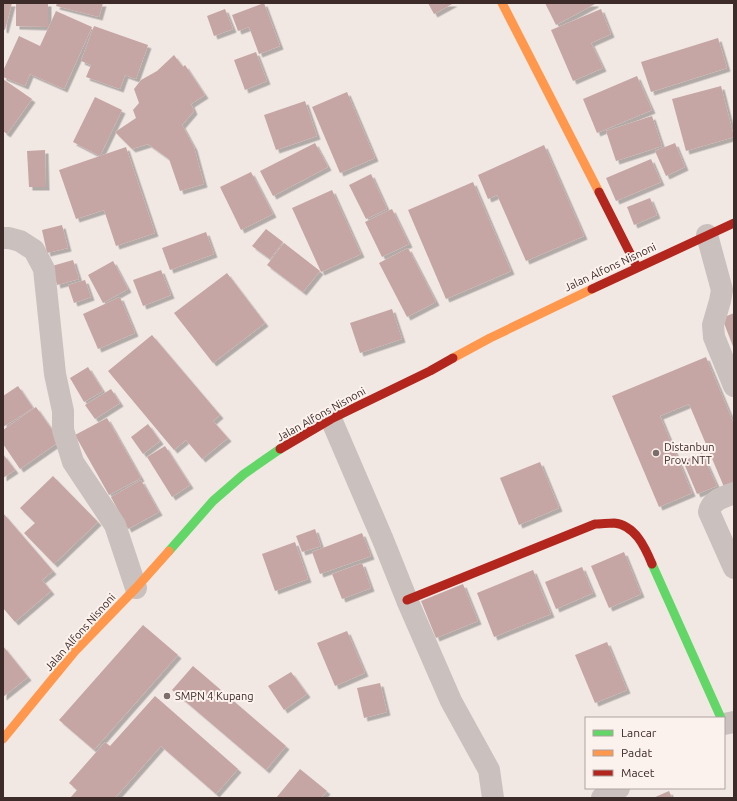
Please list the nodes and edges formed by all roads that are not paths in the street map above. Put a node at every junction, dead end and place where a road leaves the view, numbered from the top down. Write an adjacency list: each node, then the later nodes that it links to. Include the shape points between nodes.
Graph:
1 (502, 3): 5 (main road)
2 (734, 223): 3 (main road, Jalan Alfons Nisnoni)
3 (707, 235): 5 (main road, Jalan Alfons Nisnoni); 6 (street, via 722,290 713,325 714,337)
4 (3, 238): 10 (street, via 20,241 34,250 44,269 55,374 63,410 63,430 73,462 115,525)
5 (637, 266): 7 (main road, Jalan Alfons Nisnoni)
6 (734, 386)
7 (331, 419): 10 (main road, Jalan Alfons Nisnoni, via 244,474 212,501); 11 (street)
8 (734, 492): 9 (street, via 715,501 709,512)
9 (734, 568)
10 (136, 588): 13 (main road, Jalan Alfons Nisnoni, via 76,650)
11 (406, 600): 12 (main road, via 595,524 615,523 632,530 644,545); 15 (street, via 451,701 489,770)
12 (721, 717)
13 (3, 739)
14 (617, 789): 16 (street)
15 (493, 798)
16 (602, 798)

